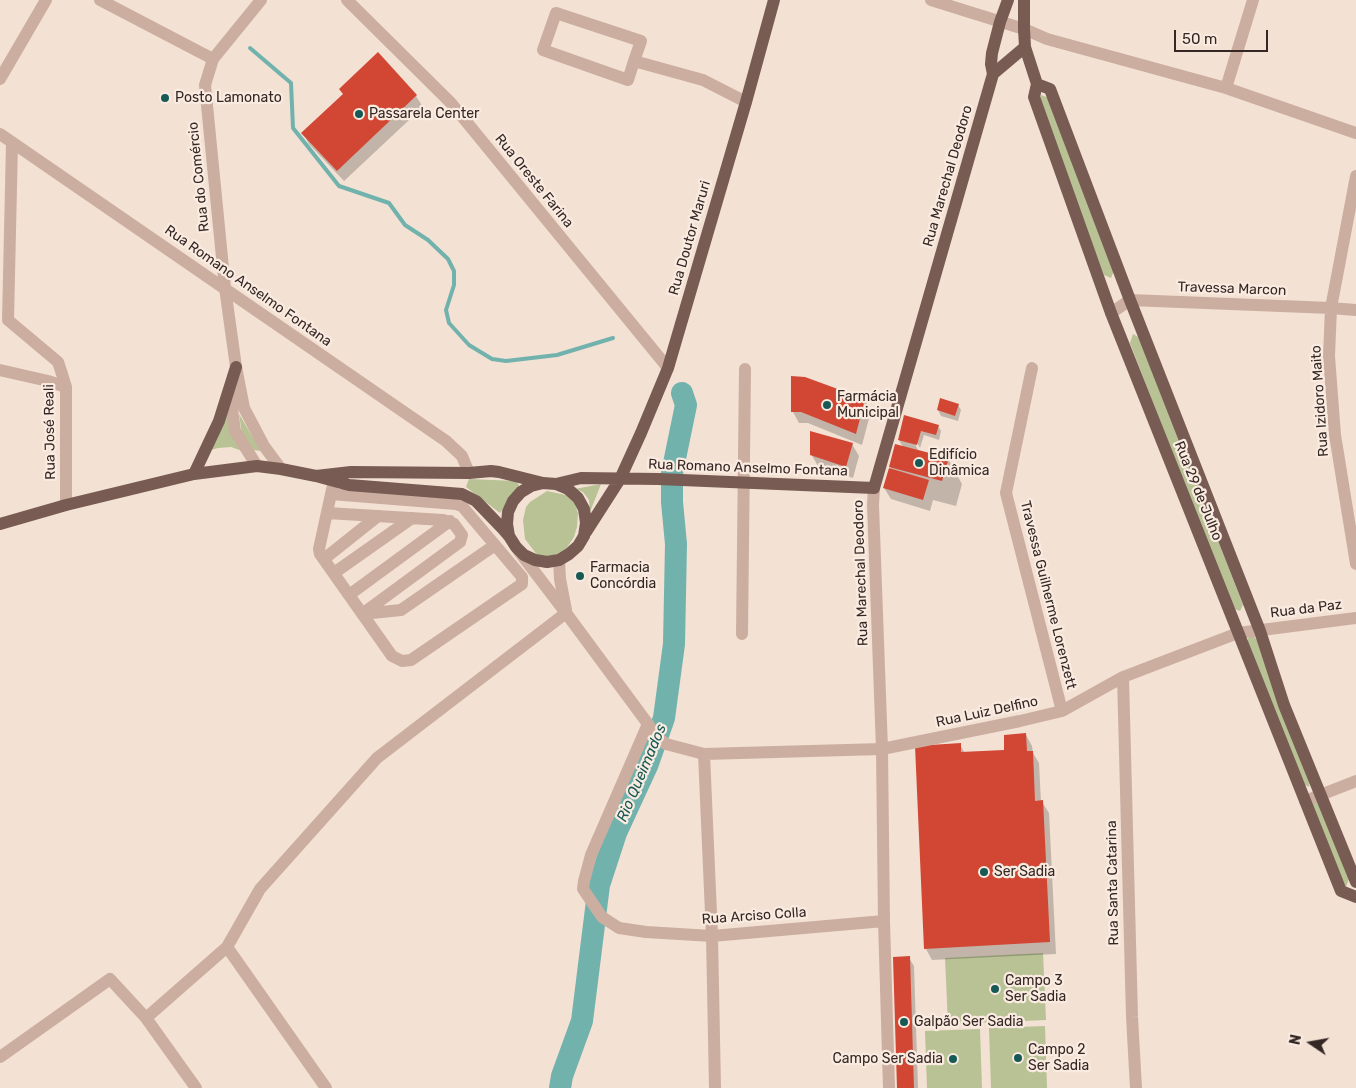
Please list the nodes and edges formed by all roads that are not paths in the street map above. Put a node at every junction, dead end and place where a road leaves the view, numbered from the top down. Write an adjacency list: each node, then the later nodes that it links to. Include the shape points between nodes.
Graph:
1 (46, 0): 17 (street)
2 (100, 0): 14 (street)
3 (260, 0): 14 (street, Rua do Comércio)
4 (347, 0): 31 (street, Rua Oreste Farina, via 451,103)
5 (774, 0): 20 (main road, Rua Doutor Maruri)
6 (931, 0): 10 (street)
7 (1008, 0): 10 (main road, Rua Marechal Deodoro)
8 (1024, 0): 11 (main road)
9 (1253, 0): 19 (street)
10 (1000, 22): 11 (street); 16 (main road, Rua Marechal Deodoro, via 991,64)
11 (1024, 29): 12 (street); 13 (main road, Rua 29 de Julho)
12 (1047, 39): 13 (street); 19 (street)
13 (1025, 47): 16 (main road); 18 (main road, Rua 29 de Julho)
14 (213, 59): 25 (street, Rua do Comércio, via 205,85)
15 (634, 61): 15 (street, via 641,41 556,13 543,50 628,80); 20 (street, via 702,80)
16 (993, 74): 45 (main road, Rua Marechal Deodoro)
17 (0, 79)
18 (1037, 84): 26 (main road, Rua 29 de Julho, via 1050,89); 29 (main road, Rua 29 de Julho, via 1034,97)
19 (1226, 88): 21 (street)
20 (746, 102): 31 (main road, Rua Doutor Maruri)
21 (1356, 133)
22 (0, 134): 23 (street, Rua Romano Anselmo Fontana)
23 (12, 143): 25 (street, Rua Romano Anselmo Fontana); 35 (street, Rua José Reali, via 8,320 58,362)
24 (1356, 176): 27 (street, Rua Izidoro Maito)
25 (225, 288): 30 (street, Rua do Comércio); 38 (street, Rua Romano Anselmo Fontana, via 446,441 462,456)
26 (1130, 300): 27 (street, Travessa Marcon); 29 (street); 65 (main road, Rua 29 de Julho)
27 (1332, 308): 28 (street, Travessa Marcon); 59 (street, Rua Izidoro Maito, via 1329,356 1335,436)
28 (1356, 310)
29 (1111, 313): 66 (main road, Rua 29 de Julho)
30 (236, 368): 36 (street, via 231,402 235,431); 37 (street, via 244,408 264,446); 39 (main road, via 219,421)
31 (668, 368): 41 (main road, Rua Doutor Maruri)
32 (1032, 368): 69 (street, Travessa Guilherme Lorenzett, via 1006,492)
33 (745, 369): 43 (street)
34 (0, 370): 35 (street)
35 (66, 387): 48 (street, Rua José Reali)
36 (257, 466): 37 (main road); 39 (main road)
37 (281, 469): 40 (main road)
38 (469, 473): 40 (main road, via 351,472); 44 (main road, via 499,472); 47 (main road)
39 (194, 474): 48 (main road)
40 (316, 476): 42 (main road)
41 (620, 478): 43 (main road, Rua Romano Anselmo Fontana); 44 (main road, via 581,478); 54 (main road, Rua Doutor Maruri)
42 (334, 481): 46 (street); 47 (main road)
43 (744, 482): 45 (main road, Rua Romano Anselmo Fontana); 67 (street)
44 (549, 483): 54 (main road, via 568,489 578,498 584,509); 55 (main road, via 531,486 513,501 507,524)
45 (874, 488): 71 (street, Rua Marechal Deodoro)
46 (331, 494): 49 (street); 56 (street, via 456,504 462,506)
47 (462, 494): 55 (main road, via 476,501)
48 (66, 505): 53 (main road)
49 (327, 513): 50 (street); 57 (street, via 320,549)
50 (378, 516): 51 (street); 57 (street)
51 (412, 518): 52 (street); 60 (street)
52 (450, 521): 61 (street); 63 (street, via 462,535 460,542)
53 (0, 524)
54 (584, 536): 58 (main road, via 570,554)
55 (512, 542): 58 (main road, via 524,555 535,560); 62 (street)
56 (495, 545): 63 (street, via 401,610); 63 (street, via 522,576 522,584 410,660 392,656)
57 (324, 559): 60 (street)
58 (559, 560): 62 (street)
59 (1356, 564)
60 (334, 573): 61 (street)
61 (349, 595): 63 (street)
62 (566, 612): 70 (street); 80 (street, via 377,758 260,889)
63 (362, 614)
64 (1356, 618): 65 (street, Rua da Paz)
65 (1260, 630): 66 (street, Rua Luiz Delfino); 74 (main road, Rua 29 de Julho, via 1284,705)
66 (1238, 633): 68 (street, Rua Luiz Delfino); 75 (main road, Rua 29 de Julho)
67 (742, 634)
68 (1123, 677): 69 (street, Rua Luiz Delfino); 87 (street, Rua Santa Catarina)
69 (1062, 711): 71 (street, Rua Luiz Delfino)
70 (651, 730): 72 (street, Rua Luiz Delfino, via 666,744); 79 (street, Rua Arciso Colla, via 590,855 583,889 602,917 619,928)
71 (882, 749): 72 (street, Rua Luiz Delfino); 78 (street, Rua Marechal Deodoro)
72 (704, 754): 79 (street)
73 (1356, 781): 74 (street)
74 (1320, 794): 75 (street); 76 (main road, Rua 29 de Julho)
75 (1305, 801): 77 (main road, Rua 29 de Julho, via 1341,891)
76 (1356, 882)
77 (1356, 898)
78 (884, 921): 79 (street, Rua Arciso Colla); 86 (street, Rua Marechal Deodoro)
79 (712, 936): 85 (street)
80 (227, 947): 81 (street); 84 (street)
81 (146, 1018): 82 (street, via 110,979); 83 (street)
82 (0, 1057)
83 (196, 1088)
84 (326, 1088)
85 (715, 1088)
86 (889, 1088)
87 (1136, 1088)

